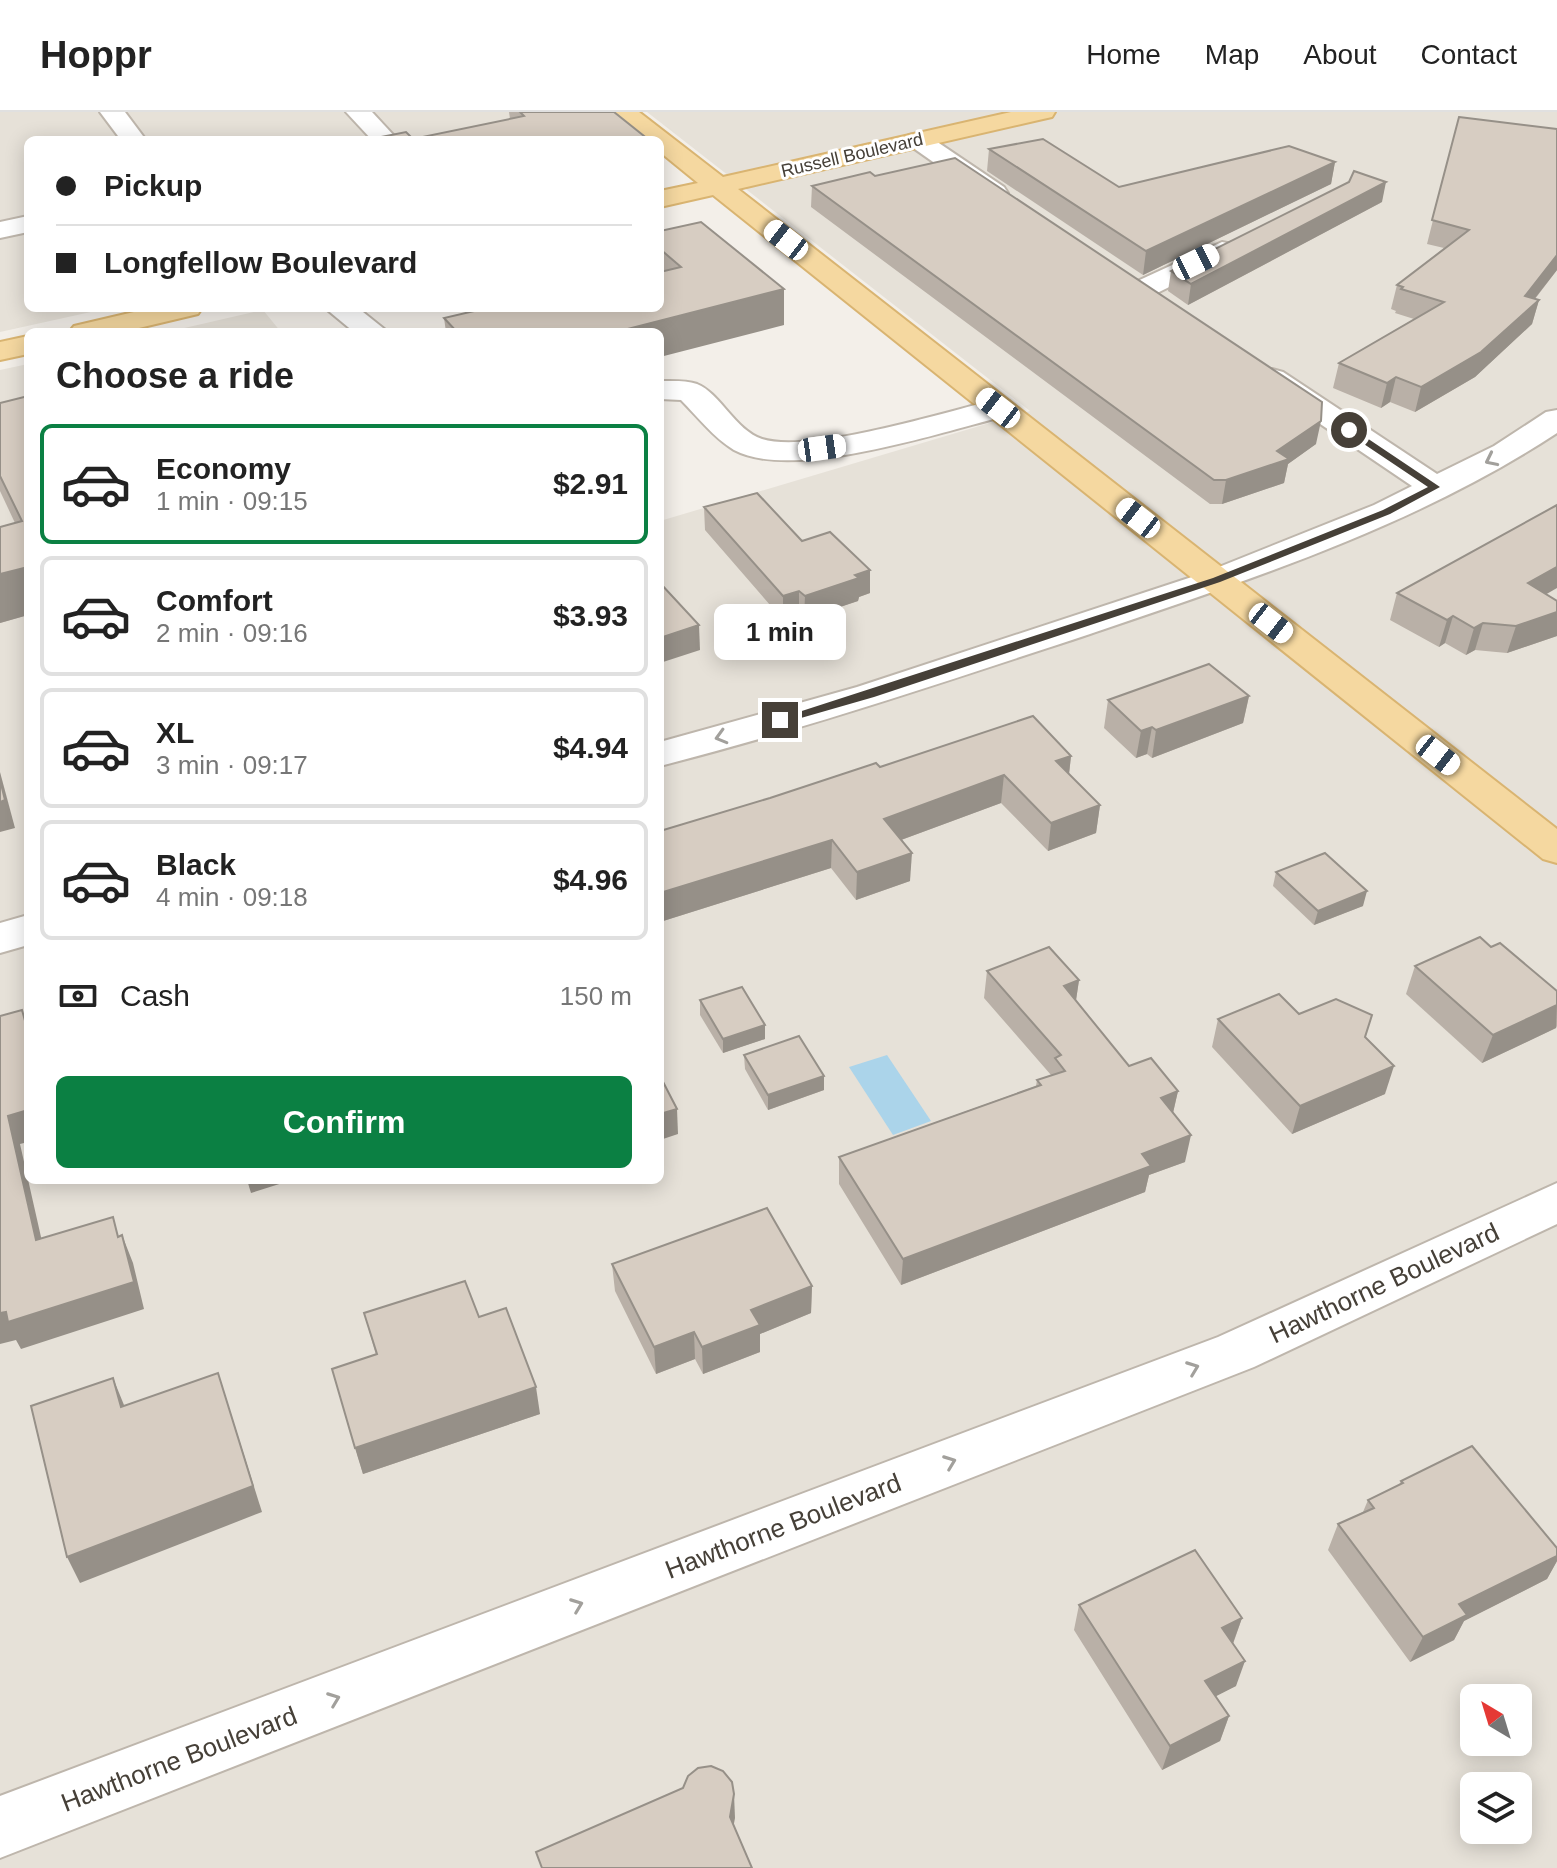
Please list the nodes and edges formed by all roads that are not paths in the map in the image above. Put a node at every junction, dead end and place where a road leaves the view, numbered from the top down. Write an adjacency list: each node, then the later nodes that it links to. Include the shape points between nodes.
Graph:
1 (112, 112): 5 (street)
2 (358, 112): 6 (street)
3 (624, 112): 7 (main road)
4 (1043, 112): 8 (main road, Russell Boulevard)
5 (131, 136)
6 (382, 136)
7 (655, 136)
8 (918, 140): 10 (main road, Russell Boulevard); 12 (street)
9 (664, 143): 10 (main road)
10 (718, 186): 11 (main road, Russell Boulevard); 27 (main road)
11 (664, 198)
12 (1022, 210)
13 (24, 225): 14 (street)
14 (0, 230)
15 (1252, 235): 17 (street)
16 (1114, 272): 17 (street)
17 (1141, 290): 18 (street)
18 (1167, 308)
19 (175, 312): 21 (main road)
20 (345, 312): 22 (street)
21 (127, 327)
22 (367, 328)
23 (24, 346): 24 (main road)
24 (0, 351)
25 (1245, 360): 29 (street)
26 (664, 390): 27 (street, via 689,391 748,445 794,452)
27 (998, 408): 30 (main road)
28 (1557, 419): 29 (street, one-way to 29, via 1505,453)
29 (1435, 487): 30 (street)
30 (1216, 580): 31 (street, one-way to 31, via 870,695); 32 (main road)
31 (664, 753)
32 (1557, 850)
33 (24, 931): 34 (street)
34 (0, 938)
35 (1557, 1202): 36 (street, Hawthorne Boulevard, one-way to 35, via 1236,1352)
36 (0, 1827)

